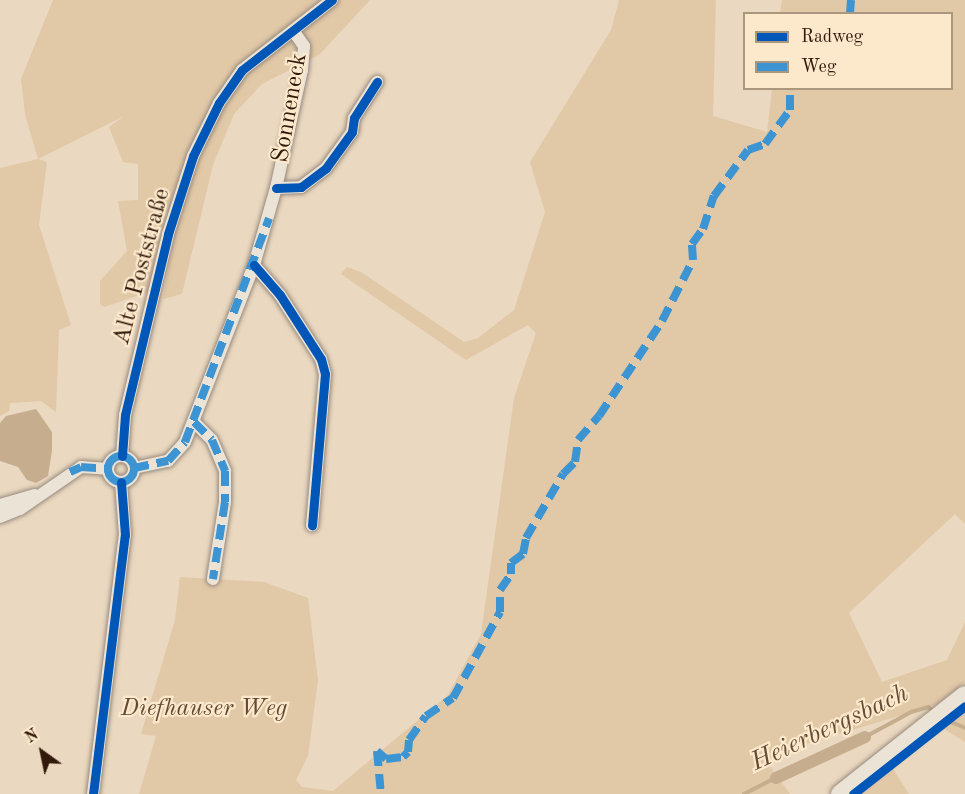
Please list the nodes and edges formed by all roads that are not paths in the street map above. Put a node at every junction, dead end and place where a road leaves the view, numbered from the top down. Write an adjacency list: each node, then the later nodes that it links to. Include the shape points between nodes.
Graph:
1 (332, 0): 2 (street, Alte Poststraße)
2 (293, 30): 4 (street, Sonneneck, via 301,39 304,54); 7 (street, Alte Poststraße, via 242,70 219,103 193,156 168,234 125,415)
3 (377, 82): 4 (street, Sonneneck, via 354,118 352,132 326,168 301,187)
4 (276, 188): 5 (street, Sonneneck)
5 (254, 265): 6 (street, Sonneneck); 14 (street, via 280,295 321,359 325,374 310,511)
6 (194, 422): 8 (street, Sonneneck, via 185,442 168,461); 15 (street, via 212,440 225,471 225,502)
7 (122, 456): 8 (street); 9 (street, via 114,458)
8 (134, 468): 10 (street, via 129,479)
9 (108, 469): 10 (street, via 113,480); 11 (street, via 81,467)
10 (121, 482): 17 (street, via 125,535)
11 (36, 494): 12 (street); 13 (street, via 20,509)
12 (0, 505)
13 (0, 517)
14 (312, 525)
15 (213, 579)
16 (965, 695): 18 (main road)
17 (93, 794)
18 (840, 794)

